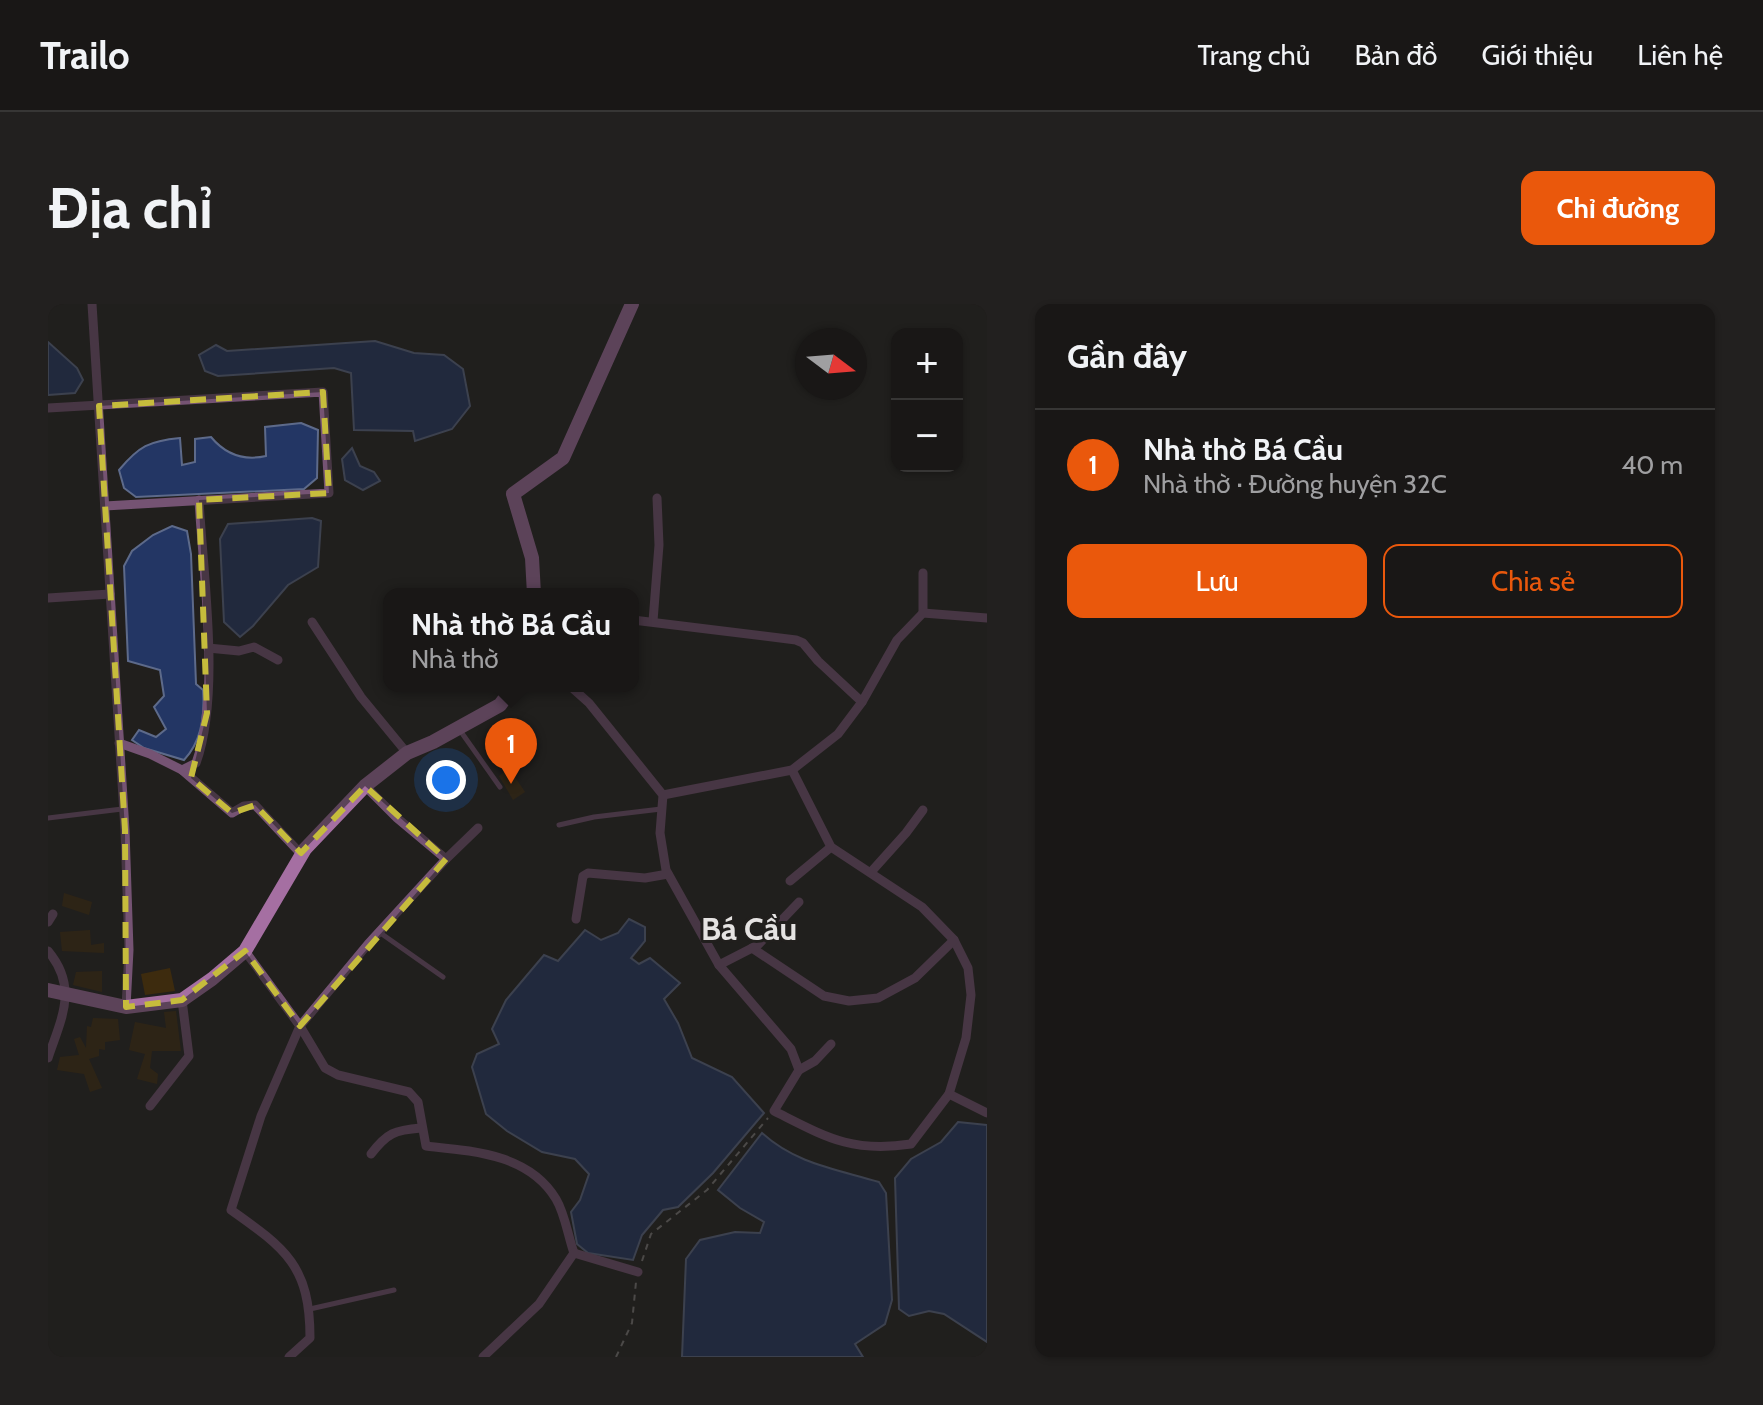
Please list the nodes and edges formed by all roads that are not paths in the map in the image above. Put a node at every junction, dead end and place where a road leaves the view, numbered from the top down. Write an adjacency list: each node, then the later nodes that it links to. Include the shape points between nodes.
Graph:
1 (92, 304): 3 (street)
2 (632, 304): 9 (street, via 563,458 513,494 532,558)
3 (99, 406): 4 (street); 6 (street, via 323,392 329,493); 7 (street)
4 (48, 408)
5 (657, 498): 15 (street)
6 (199, 500): 7 (street); 17 (street)
7 (105, 506): 10 (street)
8 (923, 573): 12 (street)
9 (534, 588)
10 (110, 594): 11 (street); 23 (street)
11 (48, 598)
12 (923, 613): 13 (street); 21 (street, via 897,640)
13 (987, 618)
14 (639, 620): 15 (street)
15 (653, 621): 21 (street, via 796,640)
16 (312, 622): 24 (street, via 361,697)
17 (208, 648): 18 (street, via 254,647); 25 (street, via 205,737 196,763)
18 (278, 660)
19 (510, 692): 22 (street, via 500,705)
20 (577, 692): 29 (street)
21 (862, 702): 26 (street, via 838,734)
22 (458, 728): 24 (street); 28 (lane)
23 (119, 743): 25 (street); 31 (street)
24 (407, 753): 27 (street)
25 (182, 770): 37 (street, via 232,813 255,805)
26 (792, 770): 29 (street); 36 (street)
27 (365, 786): 37 (street); 38 (street)
28 (500, 787)
29 (663, 795): 30 (street)
30 (662, 808): 34 (lane); 40 (street, via 660,833)
31 (123, 809): 33 (lane); 54 (street)
32 (923, 810): 39 (street)
33 (48, 818)
34 (559, 825)
35 (478, 828): 38 (street)
36 (831, 847): 39 (street); 41 (street)
37 (302, 855): 48 (street)
38 (446, 859): 44 (street)
39 (871, 872): 45 (street, via 922,907)
40 (668, 874): 43 (street, via 645,878 588,873 583,876); 49 (street)
41 (790, 881)
42 (799, 902): 46 (street)
43 (576, 919)
44 (379, 932): 50 (lane); 55 (street)
45 (954, 940): 46 (street, via 915,978 878,998 849,1001 824,996); 59 (street, via 968,968 971,995 966,1038)
46 (752, 948): 49 (street)
47 (48, 951): 52 (street, via 60,965)
48 (245, 951): 53 (street); 55 (street)
49 (719, 965): 58 (street, via 791,1049)
50 (443, 977)
51 (48, 990): 52 (street)
52 (66, 995): 54 (street); 57 (street)
53 (182, 1000): 54 (street); 60 (street, via 189,1056)
54 (126, 1007)
55 (300, 1026): 62 (street, via 325,1068 409,1092 418,1102); 67 (street, via 261,1116 231,1210 293,1261)
56 (831, 1044): 58 (street)
57 (48, 1058)
58 (799, 1070): 59 (street, via 774,1111 831,1140 858,1147 911,1144)
59 (949, 1094): 61 (street)
60 (150, 1106)
61 (987, 1113)
62 (421, 1128): 63 (street, via 399,1129); 64 (street, via 426,1146 482,1152 537,1176 556,1200)
63 (371, 1154)
64 (574, 1253): 65 (street); 69 (street, via 539,1304)
65 (638, 1272)
66 (394, 1290): 67 (lane)
67 (310, 1309): 68 (street, via 310,1338)
68 (289, 1357)
69 (483, 1357)

